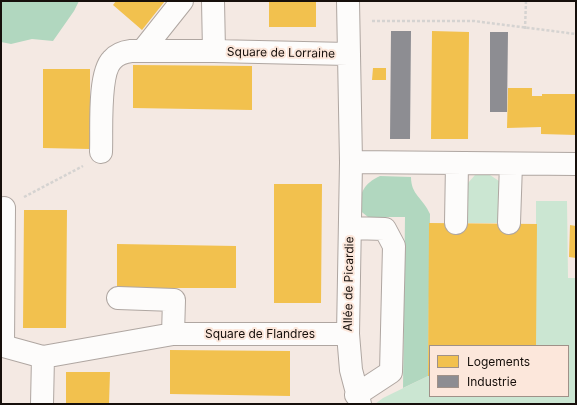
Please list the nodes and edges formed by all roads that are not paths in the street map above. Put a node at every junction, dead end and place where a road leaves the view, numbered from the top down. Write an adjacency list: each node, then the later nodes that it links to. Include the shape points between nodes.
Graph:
1 (182, 1): 4 (street)
2 (213, 1): 5 (street, Square de Lorraine)
3 (348, 11): 6 (street, Allée de Picardie)
4 (143, 50): 5 (street, Square de Lorraine); 7 (street, Square de Lorraine, via 120,53 111,60 103,75)
5 (214, 52): 6 (street, Square de Lorraine)
6 (348, 54): 8 (street, Allée de Picardie)
7 (101, 152)
8 (351, 162): 9 (street); 15 (street, Allée de Picardie)
9 (457, 164): 10 (street); 13 (street)
10 (511, 164): 11 (street); 14 (street)
11 (576, 164)
12 (4, 208): 19 (street, Square de Flandres, via 3,346)
13 (456, 223)
14 (509, 223)
15 (350, 228): 18 (street, Allée de Picardie); 20 (street, via 385,229 394,246 391,372)
16 (118, 298): 17 (street, via 174,300)
17 (173, 334): 18 (street, Square de Flandres); 19 (street, Square de Flandres)
18 (348, 334): 20 (street, Allée de Picardie, via 351,370)
19 (43, 357): 21 (street)
20 (358, 400)
21 (42, 404)

